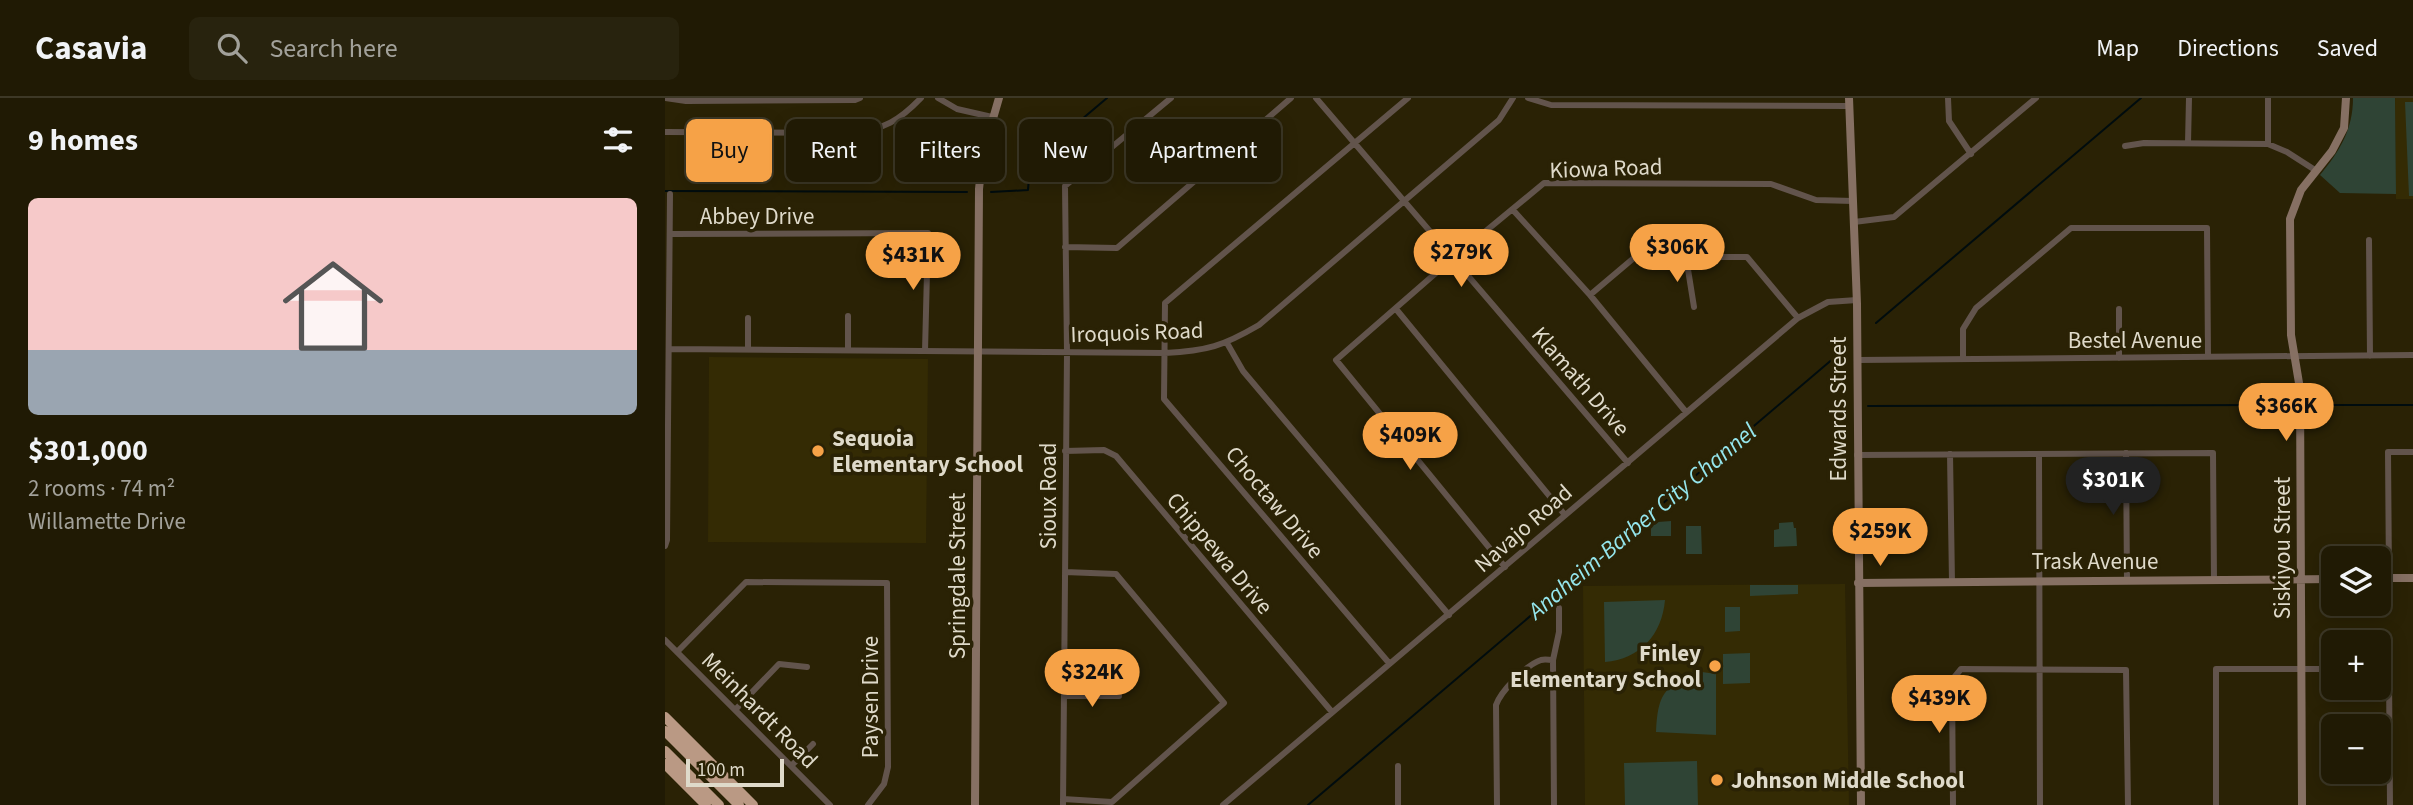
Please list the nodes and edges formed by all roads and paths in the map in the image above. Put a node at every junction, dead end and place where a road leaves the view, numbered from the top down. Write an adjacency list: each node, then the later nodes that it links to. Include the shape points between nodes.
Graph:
1 (665, 98): 17 (street)
2 (860, 98): 18 (street)
3 (921, 98): 21 (street, via 905,115 878,130)
4 (938, 98): 20 (street, via 957,109)
5 (999, 98): 20 (street, Springdale Street)
6 (1171, 98): 35 (street, Sioux Road, via 1065,186)
7 (1291, 98): 35 (street, via 1117,248)
8 (1316, 98): 23 (street, Klamath Drive)
9 (1408, 98): 23 (street, Choctaw Drive)
10 (1513, 98): 29 (street, Iroquois Road, via 1499,120)
11 (1528, 98): 19 (street, via 1551,105)
12 (1948, 98): 26 (street, via 1949,121)
13 (2036, 98): 26 (street)
14 (2189, 98): 22 (street)
15 (2268, 98): 24 (street)
16 (2346, 98): 27 (street, Siskiyou Street, via 2344,128)
17 (770, 99): 18 (street)
18 (827, 99)
19 (1849, 102): 30 (street, Edwards Street)
20 (992, 117): 50 (street, Springdale Street, via 979,189)
21 (665, 132)
22 (2188, 143): 24 (street); 25 (street)
23 (1354, 144): 29 (street, Klamath Drive); 53 (street, Choctaw Drive, via 1165,303)
24 (2268, 144): 27 (street)
25 (2125, 146)
26 (1971, 153): 32 (street, via 1894,217)
27 (2315, 170): 55 (street, Siskiyou Street, via 2290,219)
28 (670, 194): 33 (street)
29 (1404, 200): 37 (street, Klamath Drive); 46 (street, Iroquois Road, via 1259,325)
30 (1853, 201): 31 (street, Kiowa Road, via 1815,200 1771,184 1544,183); 32 (street, Edwards Street)
31 (1513, 210): 37 (street, Kiowa Road); 38 (street)
32 (1854, 222): 39 (street, Edwards Street)
33 (670, 234): 47 (street); 51 (street, Abbey Drive, via 928,233)
34 (2369, 240): 56 (street)
35 (1065, 247): 52 (street, Sioux Road)
36 (1686, 257): 38 (street, via 1635,257); 40 (street); 45 (street, via 1747,257)
37 (1453, 259): 41 (street, Kiowa Road); 68 (street, Klamath Drive)
38 (1590, 295): 61 (street)
39 (1857, 300): 45 (street, Navajo Road, via 1828,302); 60 (street, Edwards Street)
40 (1694, 307)
41 (1396, 309): 69 (street); 72 (street, Kiowa Road, via 1336,360)
42 (2119, 309): 58 (street)
43 (848, 316): 49 (street)
44 (748, 318): 48 (street)
45 (1798, 318): 61 (street, Navajo Road)
46 (1227, 343): 53 (street, Iroquois Road); 84 (street, via 1243,371)
47 (669, 349): 48 (street, Iroquois Road); 70 (street)
48 (748, 349): 49 (street, Iroquois Road)
49 (848, 350): 51 (street, Iroquois Road)
50 (978, 350): 51 (street, Iroquois Road); 52 (street, Iroquois Road); 112 (street, Springdale Street)
51 (925, 351)
52 (1067, 353): 53 (street, Iroquois Road); 62 (street, Sioux Road)
53 (1165, 353): 88 (street, Choctaw Drive, via 1164,399)
54 (2413, 355): 56 (street, Bestel Avenue)
55 (2294, 356): 56 (street, Bestel Avenue); 57 (street, Bestel Avenue); 76 (street, Siskiyou Street, via 2300,389)
56 (2370, 356)
57 (2208, 357): 58 (street, Bestel Avenue); 59 (street, via 2207,228 2071,228 1976,308 1963,329)
58 (2119, 358): 59 (street, Bestel Avenue)
59 (1963, 359): 60 (street, Bestel Avenue)
60 (1857, 360): 67 (street, Edwards Street)
61 (1686, 412): 68 (street, Navajo Road)
62 (1065, 451): 73 (street, Sioux Road); 97 (street, Chippewa Drive, via 1104,450 1116,456)
63 (2413, 452): 71 (street, via 2388,452)
64 (2126, 453): 66 (street); 78 (street); 79 (street, via 2213,453)
65 (1950, 454): 66 (street); 67 (street); 81 (street)
66 (2039, 454): 80 (street)
67 (1857, 455): 82 (street, Edwards Street)
68 (1628, 463): 69 (street, Navajo Road)
69 (1565, 514): 72 (street, Navajo Road)
70 (665, 545)
71 (2389, 546)
72 (1506, 567): 84 (street, Navajo Road)
73 (1065, 572): 93 (street, Sioux Road); 105 (street, via 1116,574 1224,703 1112,802)
74 (2391, 578): 75 (street)
75 (2413, 578)
76 (2302, 579): 77 (street, Trask Avenue); 79 (street, Trask Avenue); 90 (street, Siskiyou Street)
77 (2321, 579)
78 (2127, 580): 79 (street, Trask Avenue); 80 (street, Trask Avenue)
79 (2214, 580)
80 (2039, 581): 81 (street, Trask Avenue); 92 (street)
81 (1952, 582): 82 (street, Trask Avenue)
82 (1858, 583): 117 (street, Edwards Street)
83 (1559, 608): 87 (street)
84 (1449, 615): 88 (street, Navajo Road)
85 (665, 640): 86 (street, Meinhardt Road)
86 (677, 652): 96 (street, Meinhardt Road); 111 (street, Paysen Drive, via 746,582 887,583 888,767 884,784)
87 (1553, 660): 115 (street, via 1541,660 1503,690 1496,705); 116 (street)
88 (1389, 663): 97 (street, Navajo Road)
89 (807, 667): 96 (street, via 779,664)
90 (2301, 669): 91 (street); 121 (street, via 2216,669); 122 (street, Siskiyou Street)
91 (2321, 669)
92 (2039, 670): 118 (street, via 1956,672 1952,680); 119 (street); 120 (street, via 2126,670)
93 (1065, 696): 94 (street); 105 (street, Sioux Road)
94 (1119, 696)
95 (2389, 700): 123 (street)
96 (735, 710): 103 (street, Meinhardt Road)
97 (1332, 712): 113 (street, Navajo Road)
98 (665, 717): 109 (highway)
99 (665, 731): 108 (highway)
100 (813, 744): 103 (street)
101 (665, 751): 107 (highway)
102 (665, 764): 106 (highway)
103 (791, 766): 110 (street, Meinhardt Road)
104 (1398, 766): 114 (street)
105 (1063, 802)
106 (706, 805)
107 (719, 805)
108 (739, 805)
109 (753, 805)
110 (831, 805)
111 (868, 805)
112 (975, 805)
113 (1223, 805)
114 (1398, 805)
115 (1497, 805)
116 (1554, 805)
117 (1861, 805)
118 (1952, 805)
119 (2040, 805)
120 (2127, 805)
121 (2216, 805)
122 (2302, 805)
123 (2390, 805)

